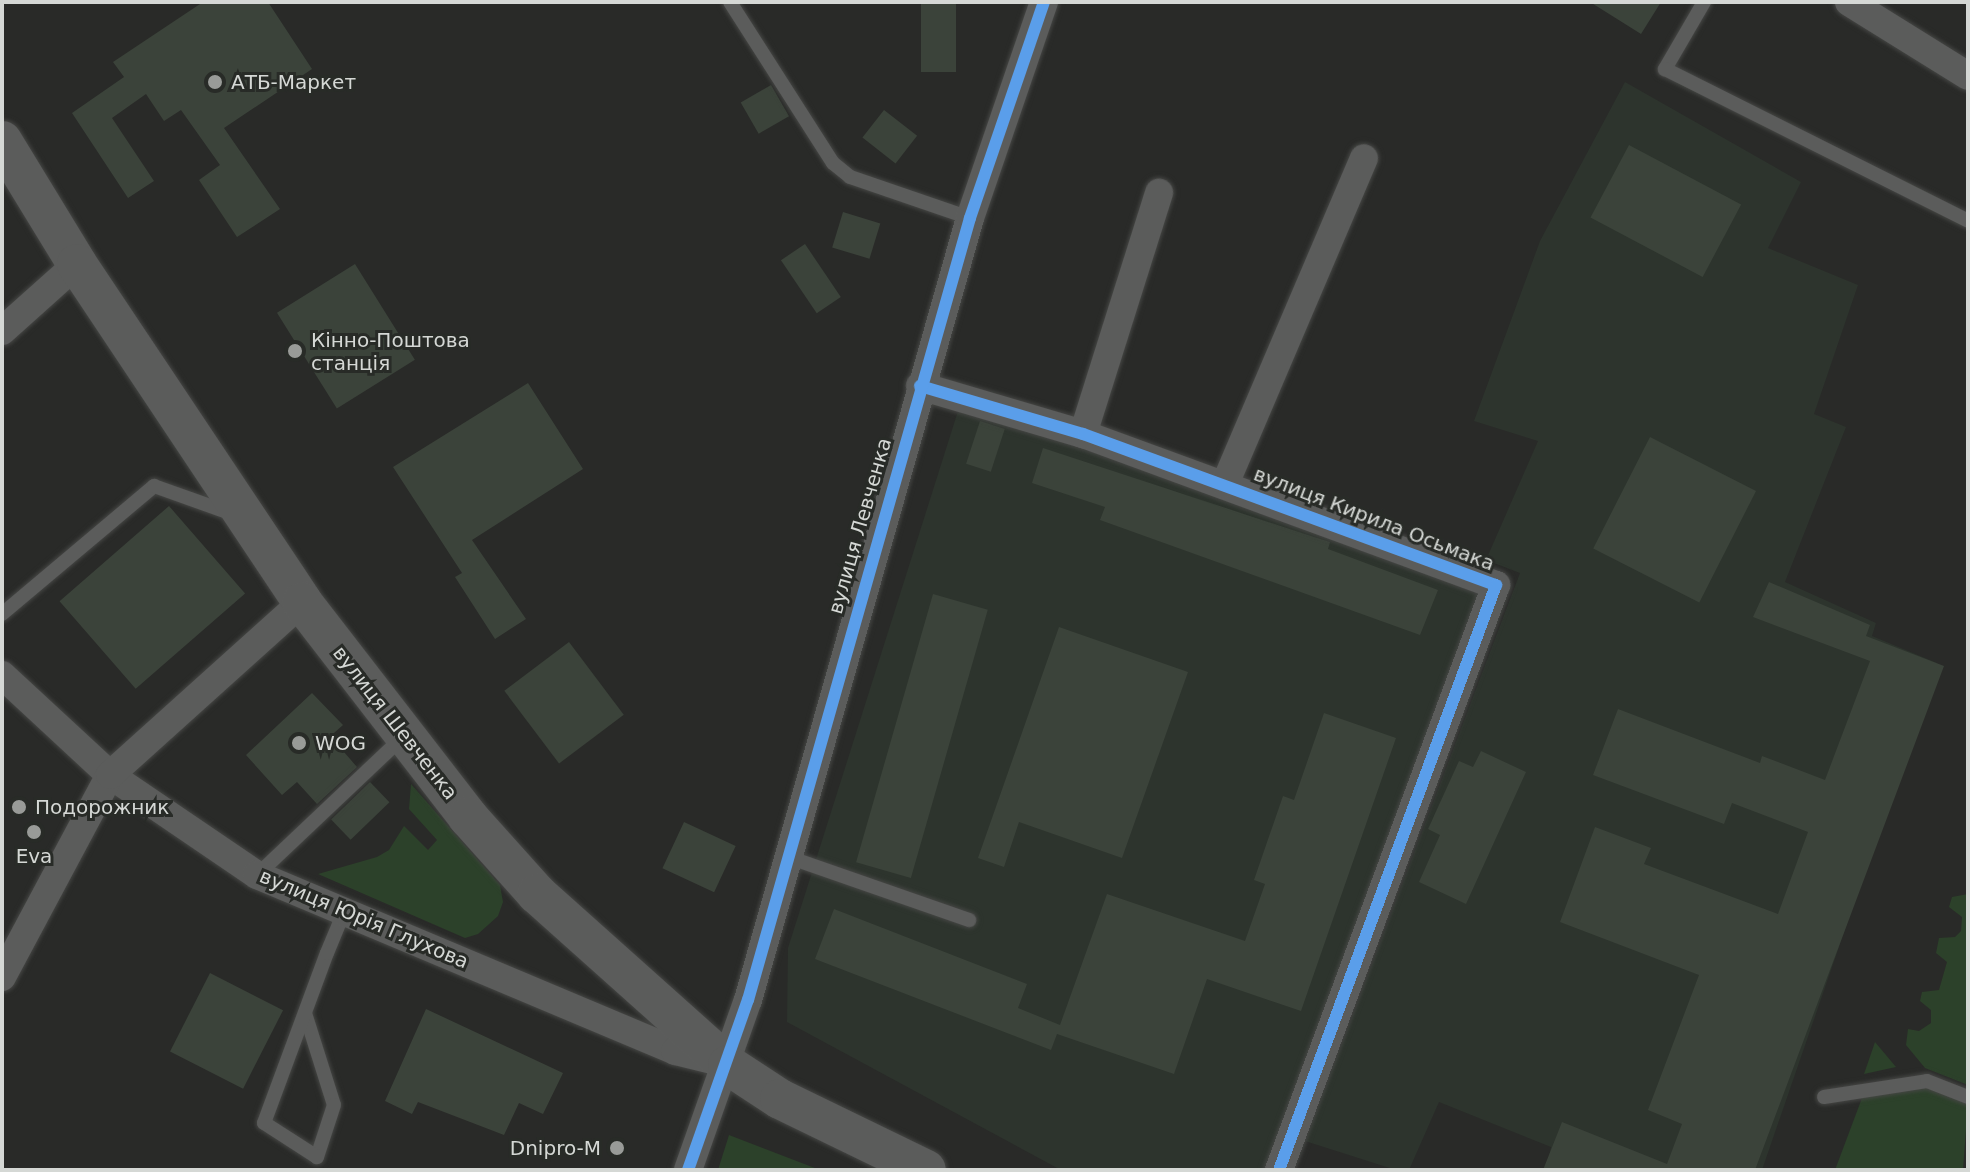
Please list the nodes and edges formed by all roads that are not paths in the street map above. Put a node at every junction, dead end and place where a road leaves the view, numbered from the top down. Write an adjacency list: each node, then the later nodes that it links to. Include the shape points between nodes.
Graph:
1 (730, 2): 9 (lane, via 833,163 850,177)
2 (1044, 2): 9 (street, вулиця Левченка)
3 (1704, 2): 10 (lane, via 1665,69)
4 (1849, 2): 5 (street)
5 (1968, 76)
6 (2, 141): 11 (main road, вулиця Шевченка)
7 (1364, 158): 15 (street)
8 (1159, 193): 14 (street)
9 (970, 218): 13 (street, вулиця Левченка)
10 (1968, 221)
11 (77, 264): 12 (street); 16 (main road, вулиця Шевченка)
12 (2, 331)
13 (920, 386): 14 (street, вулиця Кирила Осьмака); 22 (street, вулиця Левченка)
14 (1083, 434): 15 (street, вулиця Кирила Осьмака)
15 (1225, 484): 33 (street, вулиця Кирила Осьмака, via 1496,585)
16 (246, 520): 17 (main road, вулиця Шевченка); 18 (lane, via 154,486)
17 (302, 602): 20 (main road, вулиця Шевченка); 21 (street)
18 (2, 614)
19 (2, 675): 21 (street, вулиця Юрія Глухова)
20 (404, 736): 23 (lane); 28 (main road, вулиця Шевченка, via 537,894)
21 (110, 775): 23 (street, вулиця Юрія Глухова); 26 (street)
22 (788, 857): 25 (lane); 28 (street, вулиця Левченка)
23 (257, 875): 24 (street, вулиця Юрія Глухова)
24 (344, 912): 27 (lane); 28 (street, вулиця Юрія Глухова, via 675,1051)
25 (969, 920)
26 (2, 977)
27 (305, 1013): 27 (lane, via 264,1123 317,1157 334,1105)
28 (728, 1065): 31 (street, вулиця Левченка); 32 (main road, вулиця Шевченка, via 780,1099)
29 (1824, 1097): 30 (lane, via 1927,1081)
30 (1968, 1097)
31 (688, 1170)
32 (926, 1170)
33 (1279, 1170)

